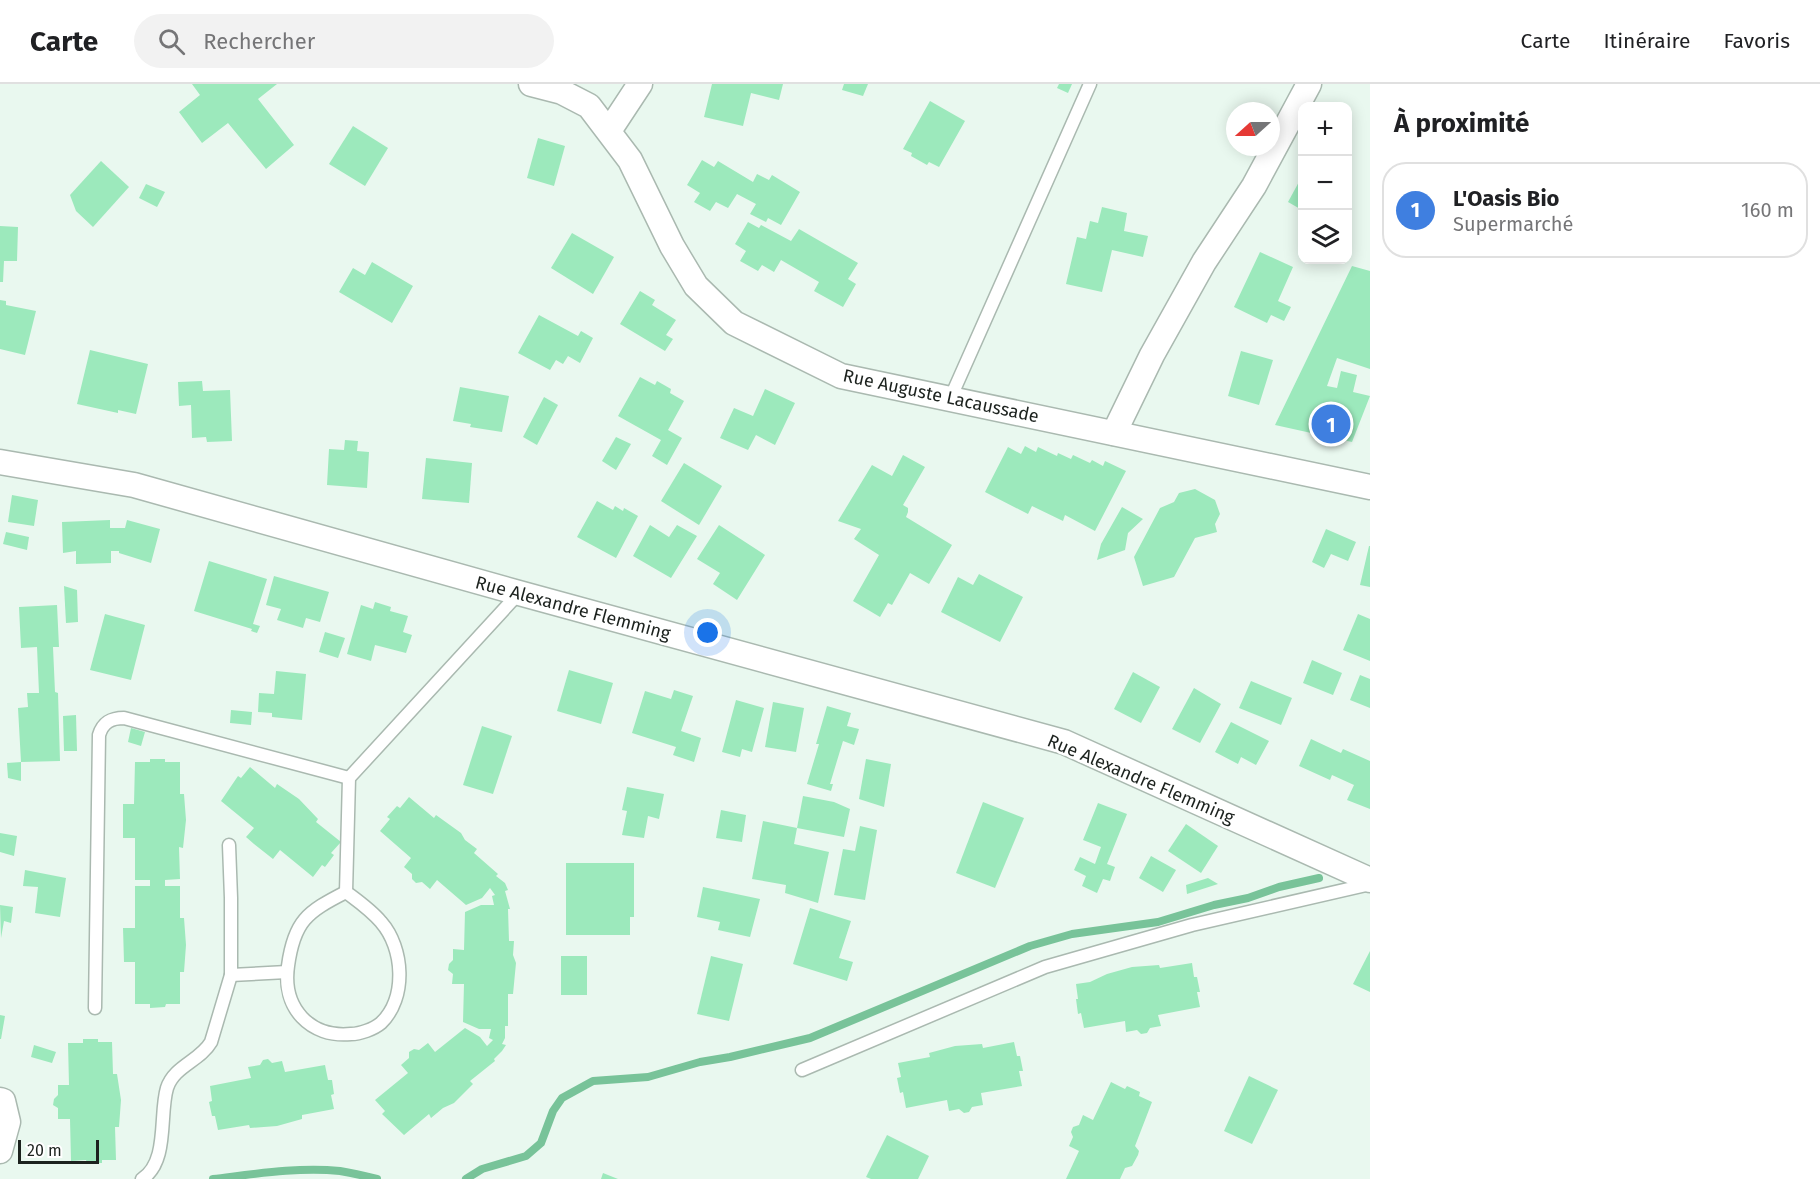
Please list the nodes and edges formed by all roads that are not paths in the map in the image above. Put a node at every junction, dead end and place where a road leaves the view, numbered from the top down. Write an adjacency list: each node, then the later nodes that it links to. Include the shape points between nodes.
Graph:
1 (533, 84): 5 (street, Rue Auguste Lacaussade, via 562,92 589,106)
2 (640, 84): 5 (street)
3 (1090, 84): 6 (lane)
4 (1309, 84): 7 (street, via 1254,186 1204,262 1152,355)
5 (609, 131): 6 (street, Rue Auguste Lacaussade, via 630,160 696,286 734,323 841,376)
6 (950, 399): 7 (street, Rue Auguste Lacaussade)
7 (1114, 433): 9 (street, Rue Auguste Lacaussade)
8 (0, 462): 10 (street, Rue Alexandre Flemming, via 134,485)
9 (1370, 487)
10 (519, 593): 11 (lane); 13 (street, Rue Alexandre Flemming, via 1064,742)
11 (349, 778): 14 (lane); 17 (lane, via 124,718 109,720 102,726)
12 (229, 845): 16 (lane)
13 (1370, 882): 18 (lane, via 1192,925 1045,967)
14 (346, 892): 15 (lane, via 320,905 304,919 295,932); 15 (lane, via 382,922 397,956 396,1000 380,1024 358,1034 337,1036 317,1029 303,1020 292,1005)
15 (287, 972): 16 (lane)
16 (231, 975): 21 (lane, via 211,1042 170,1080 159,1150 154,1165)
17 (95, 1008)
18 (802, 1070)
19 (0, 1100): 20 (street, via 8,1122)
20 (0, 1151)
21 (142, 1179)

